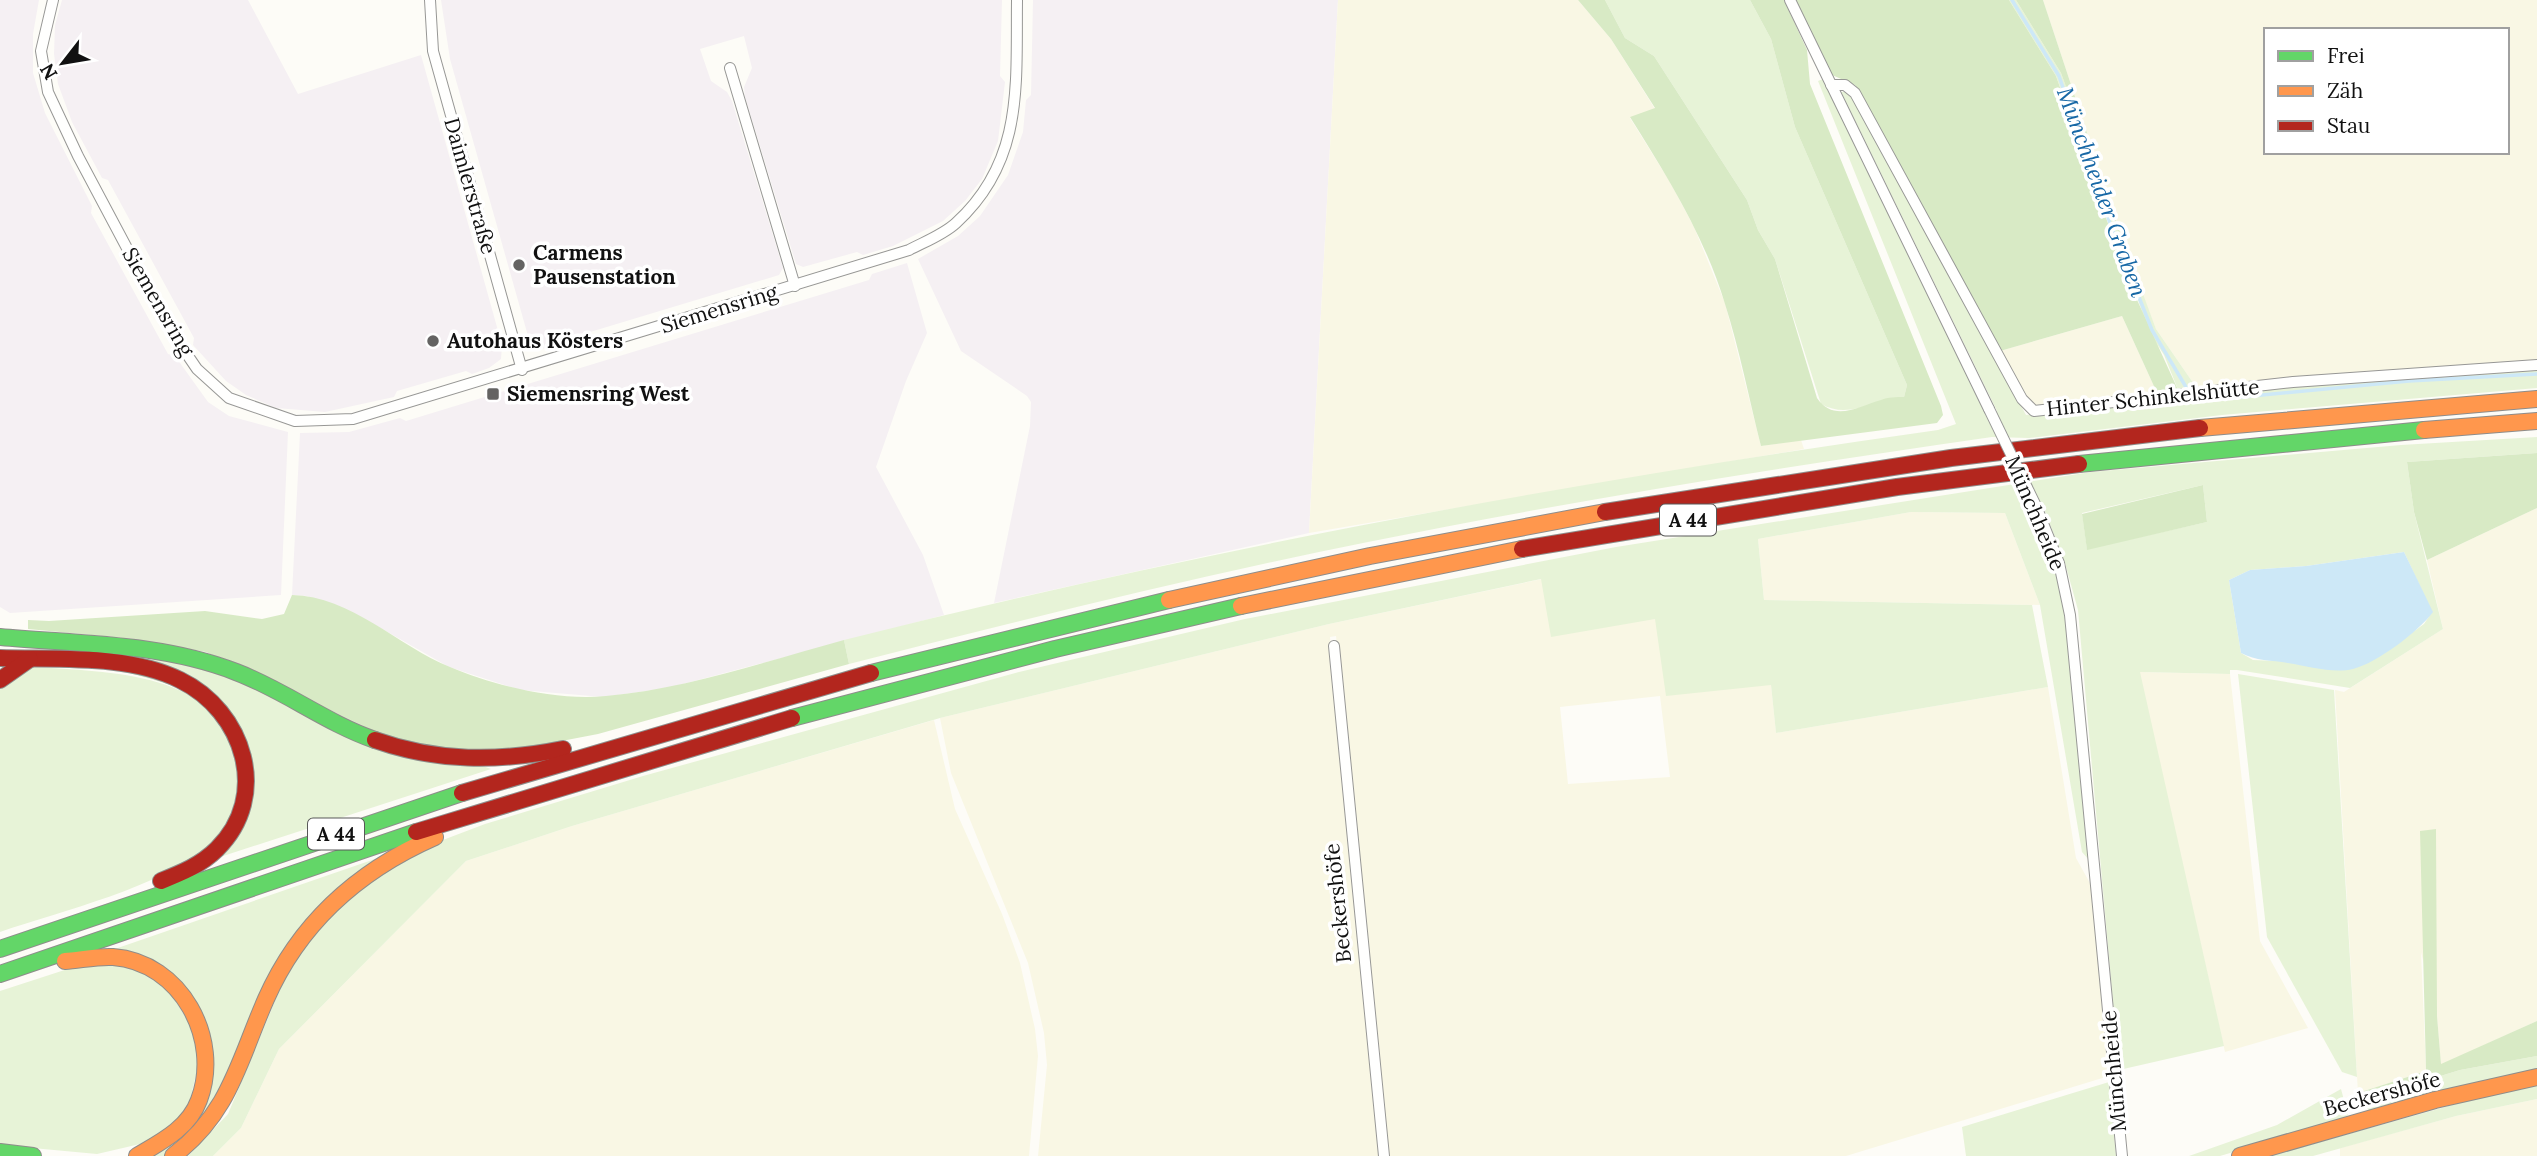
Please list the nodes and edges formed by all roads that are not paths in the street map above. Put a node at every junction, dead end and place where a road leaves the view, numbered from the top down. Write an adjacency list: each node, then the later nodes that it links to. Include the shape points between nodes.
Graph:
1 (53, 0): 9 (street, Siemensring, via 41,51 57,117 171,331 197,369 229,398 295,421 353,419)
2 (430, 0): 9 (street, Daimlerstraße, via 433,51)
3 (1017, 0): 7 (street, Siemensring, via 1009,144 990,185 954,225 909,250)
4 (1790, 0): 6 (street, Münchheide)
5 (730, 68): 7 (street, Siemensring)
6 (1831, 85): 8 (street, Hinter Schinkelshütte, via 1845,85 1857,97 2022,399 2034,411 2293,382); 28 (street, Münchheide, bridge, via 2036,506 2059,563 2070,615)
7 (795, 286): 9 (street, Siemensring)
8 (2537, 365)
9 (522, 370)
10 (2537, 399): 17 (main road, A 44, via 2347,413 2037,446 1534,524 1065,624)
11 (2537, 421): 18 (main road, A 44, via 2206,449 2002,473 1489,555 1151,626 754,729)
12 (0, 637): 17 (main road, via 160,652 208,662 276,688 362,735 429,756 493,761 594,742)
13 (1334, 646): 27 (street, Beckershöfe)
14 (0, 658): 15 (main road)
15 (30, 659): 16 (main road); 19 (main road, via 140,669 178,678 224,710 241,741 246,762 240,815 211,855 175,875 84,910)
16 (0, 680)
17 (624, 743): 19 (main road, A 44, via 375,821)
18 (562, 786): 21 (main road, A 44, via 265,881); 26 (main road, via 521,809 404,850 369,871 330,904 280,971 222,1107 196,1139)
19 (49, 932): 20 (main road, A 44)
20 (0, 949)
21 (3, 972): 25 (main road, via 89,956 117,956 162,972 180,990 196,1012 205,1036 207,1065 202,1091 178,1131)
22 (2537, 1077): 29 (main road, Beckershöfe, via 2435,1100)
23 (0, 1152): 24 (main road)
24 (33, 1156)
25 (138, 1156)
26 (173, 1156)
27 (1384, 1156)
28 (2122, 1156)
29 (2240, 1156)

